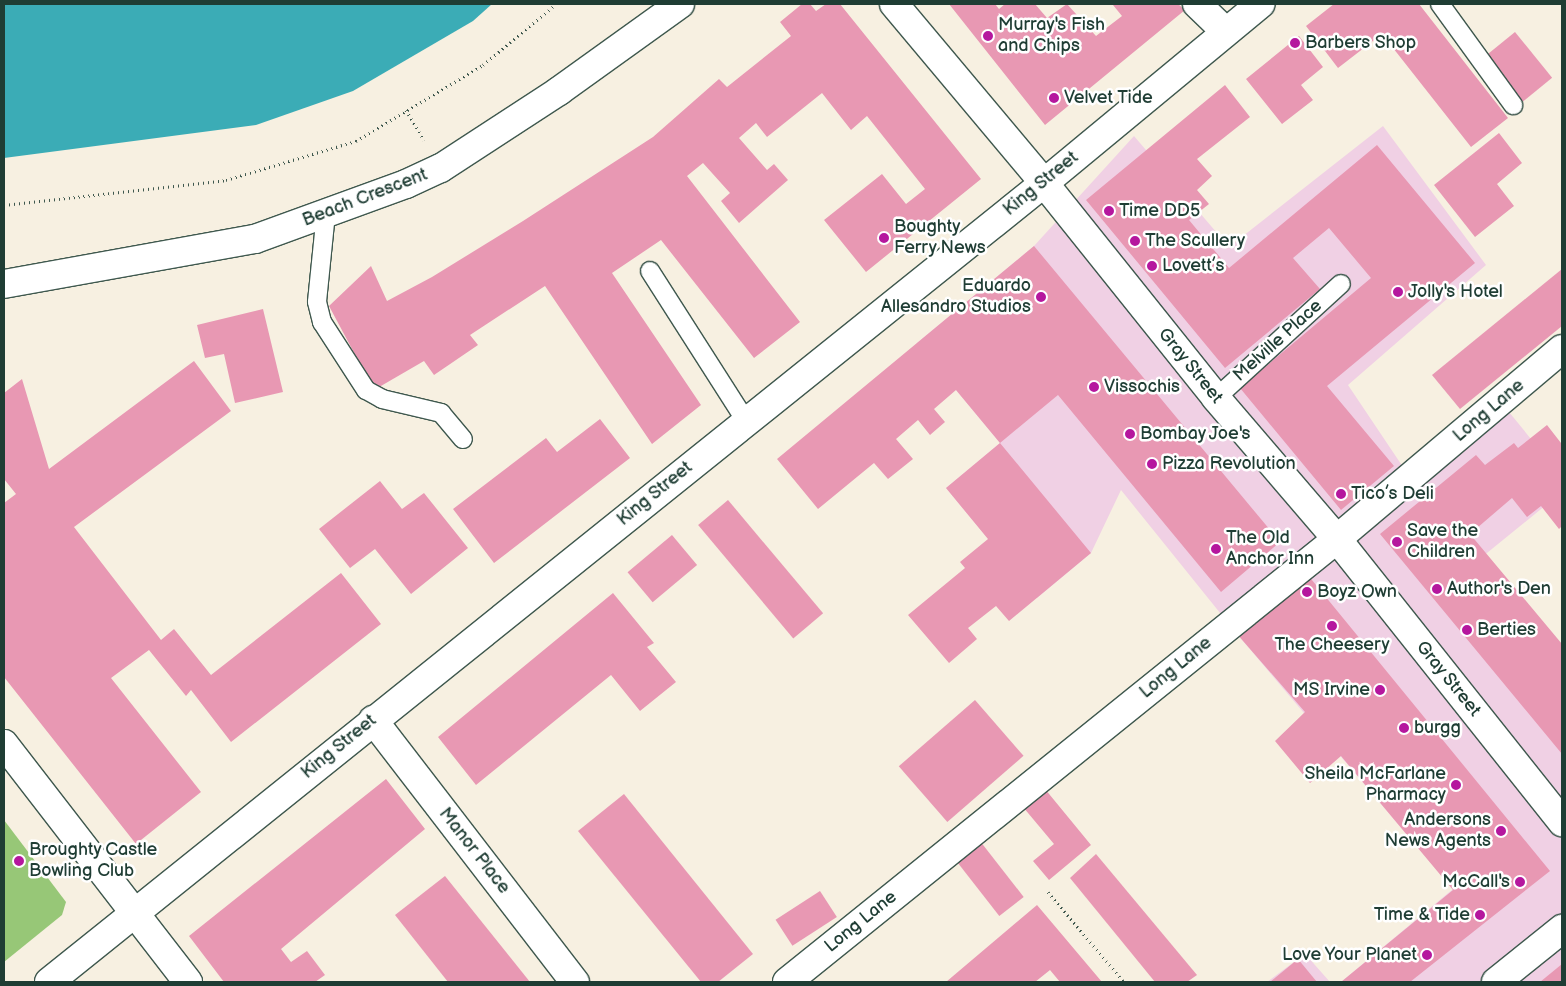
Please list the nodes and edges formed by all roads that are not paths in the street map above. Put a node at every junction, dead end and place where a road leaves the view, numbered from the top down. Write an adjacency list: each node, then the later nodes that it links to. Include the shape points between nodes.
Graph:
1 (680, 4): 9 (street, Beach Crescent, via 560,92 441,168)
2 (894, 4): 8 (street, Gray Street)
3 (1197, 4): 6 (street)
4 (1260, 4): 6 (street, King Street)
5 (1440, 4): 7 (lane)
6 (1226, 32): 8 (street, King Street)
7 (1513, 105)
8 (1044, 183): 14 (street, Gray Street); 15 (street, King Street)
9 (326, 213): 11 (street, Beach Crescent, via 255,239); 16 (lane, via 317,302 322,322 366,390 382,398 442,413)
10 (650, 271): 15 (lane)
11 (4, 284)
12 (1341, 284): 14 (lane, Melville Place)
13 (1562, 349): 17 (street, Long Lane)
14 (1216, 398): 17 (street, Gray Street)
15 (746, 421): 18 (street, King Street)
16 (463, 439)
17 (1336, 539): 20 (street, Gray Street); 26 (street, Long Lane)
18 (373, 720): 21 (street, King Street); 25 (street, Manor Place)
19 (4, 744): 21 (street)
20 (1562, 822)
21 (136, 913): 23 (street, King Street); 24 (street)
22 (1562, 929): 27 (street)
23 (49, 982)
24 (188, 982)
25 (575, 982)
26 (787, 982)
27 (1496, 982)

